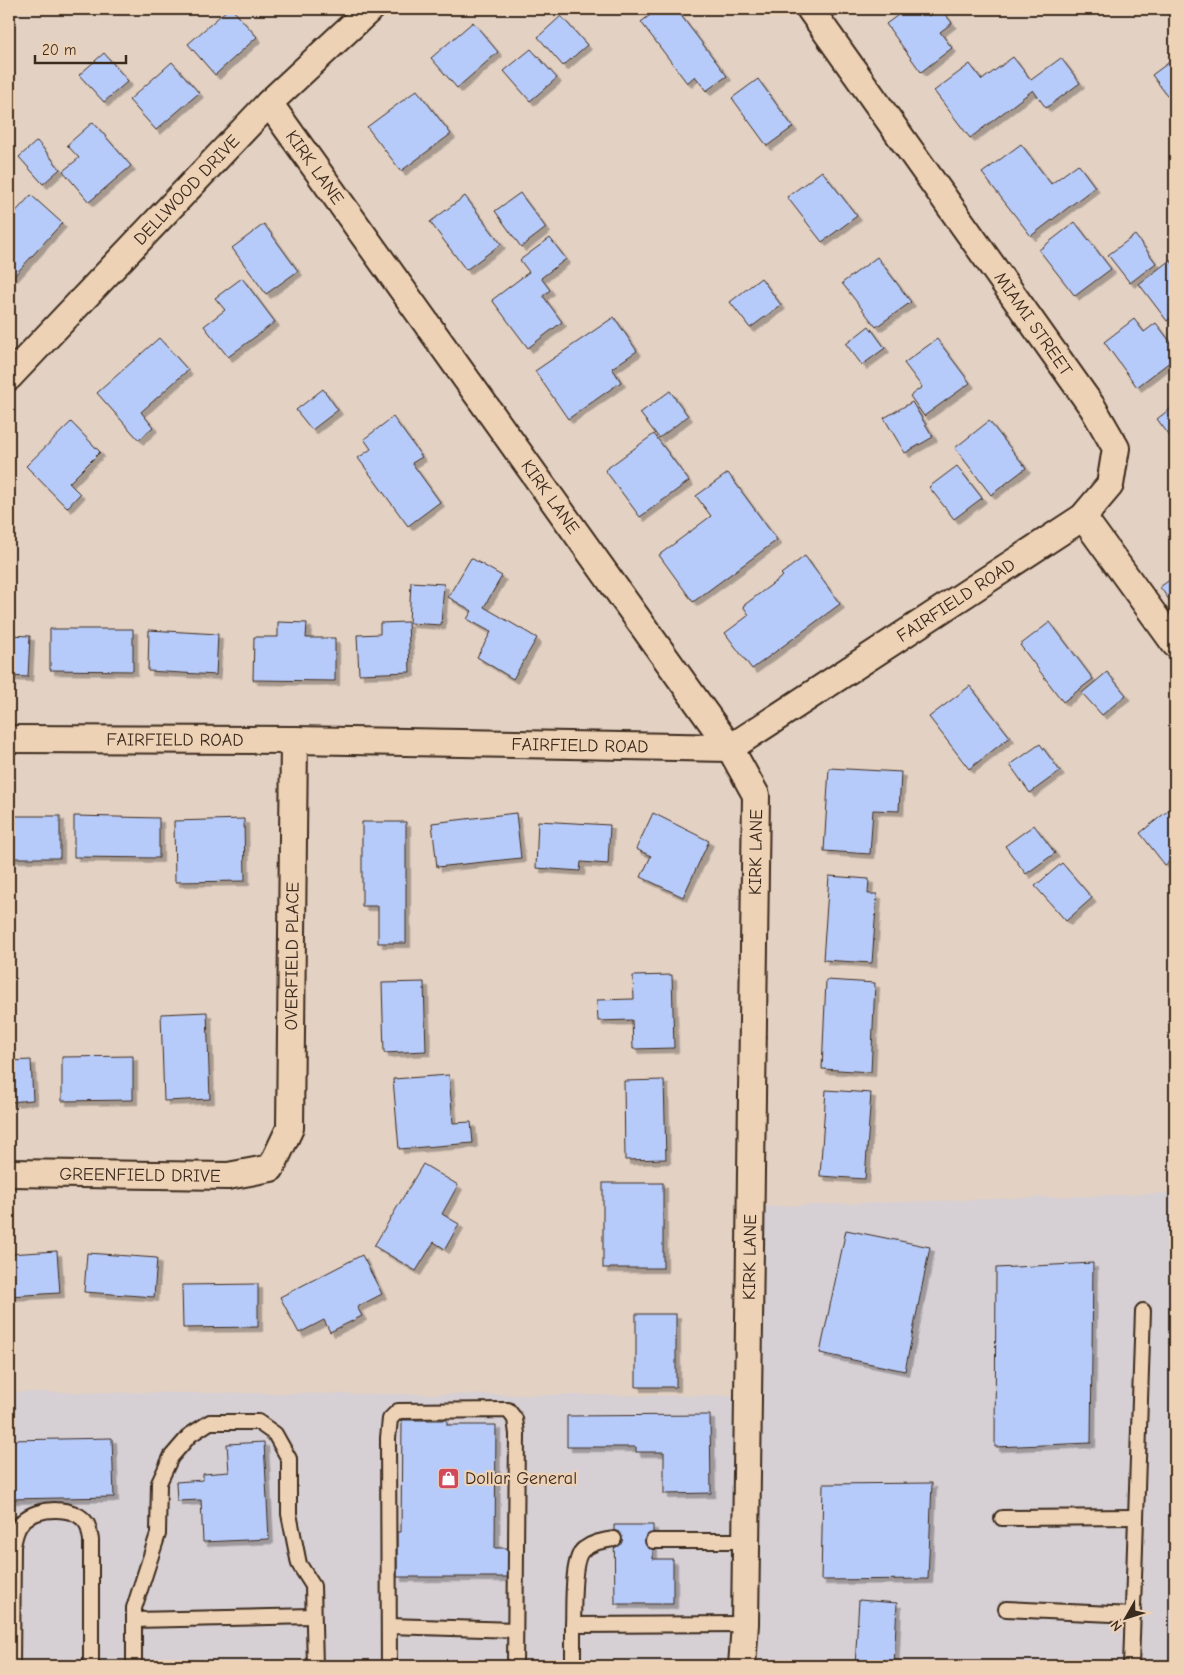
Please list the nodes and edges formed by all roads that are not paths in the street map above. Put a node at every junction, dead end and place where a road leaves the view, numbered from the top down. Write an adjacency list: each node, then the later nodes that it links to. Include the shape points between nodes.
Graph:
1 (370, 9): 3 (street, DELLWOOD DRIVE)
2 (810, 9): 5 (street, MIAMI STREET, via 1093,408 1116,448 1110,485)
3 (269, 103): 4 (street, DELLWOOD DRIVE); 9 (street, KIRK LANE)
4 (9, 377)
5 (1083, 517): 6 (street); 9 (street, FAIRFIELD ROAD)
6 (1175, 644)
7 (9, 740): 8 (street, FAIRFIELD ROAD)
8 (294, 740): 9 (street, FAIRFIELD ROAD); 10 (street, OVERFIELD PLACE, via 290,1128)
9 (730, 748): 17 (street, KIRK LANE, via 756,795)
10 (270, 1168): 11 (street, GREENFIELD DRIVE, via 228,1176)
11 (9, 1174)
12 (1143, 1310): 13 (lane)
13 (1136, 1517): 14 (lane); 19 (lane)
14 (1002, 1518)
15 (614, 1540): 23 (lane, via 596,1542 582,1550 577,1560)
16 (653, 1541): 17 (lane)
17 (746, 1541): 22 (street, KIRK LANE)
18 (1006, 1609): 19 (lane)
19 (1133, 1615): 34 (lane)
20 (313, 1616): 21 (lane); 21 (lane, via 313,1586 299,1564 290,1514 288,1459 280,1442 275,1434 258,1422 210,1422 190,1435 171,1457 159,1483 158,1534 134,1608); 29 (lane)
21 (134, 1620): 28 (lane)
22 (745, 1624): 23 (lane); 33 (street, KIRK LANE)
23 (573, 1625): 32 (lane)
24 (389, 1626): 25 (lane); 25 (lane, via 390,1419 398,1411 508,1410 515,1419 517,1434); 30 (lane)
25 (515, 1630): 31 (lane)
26 (12, 1666): 27 (lane, via 13,1546 16,1531 30,1516 56,1511 77,1514 87,1525 91,1540)
27 (91, 1666)
28 (134, 1666)
29 (315, 1666)
30 (389, 1666)
31 (515, 1666)
32 (573, 1666)
33 (742, 1666)
34 (1131, 1666)

